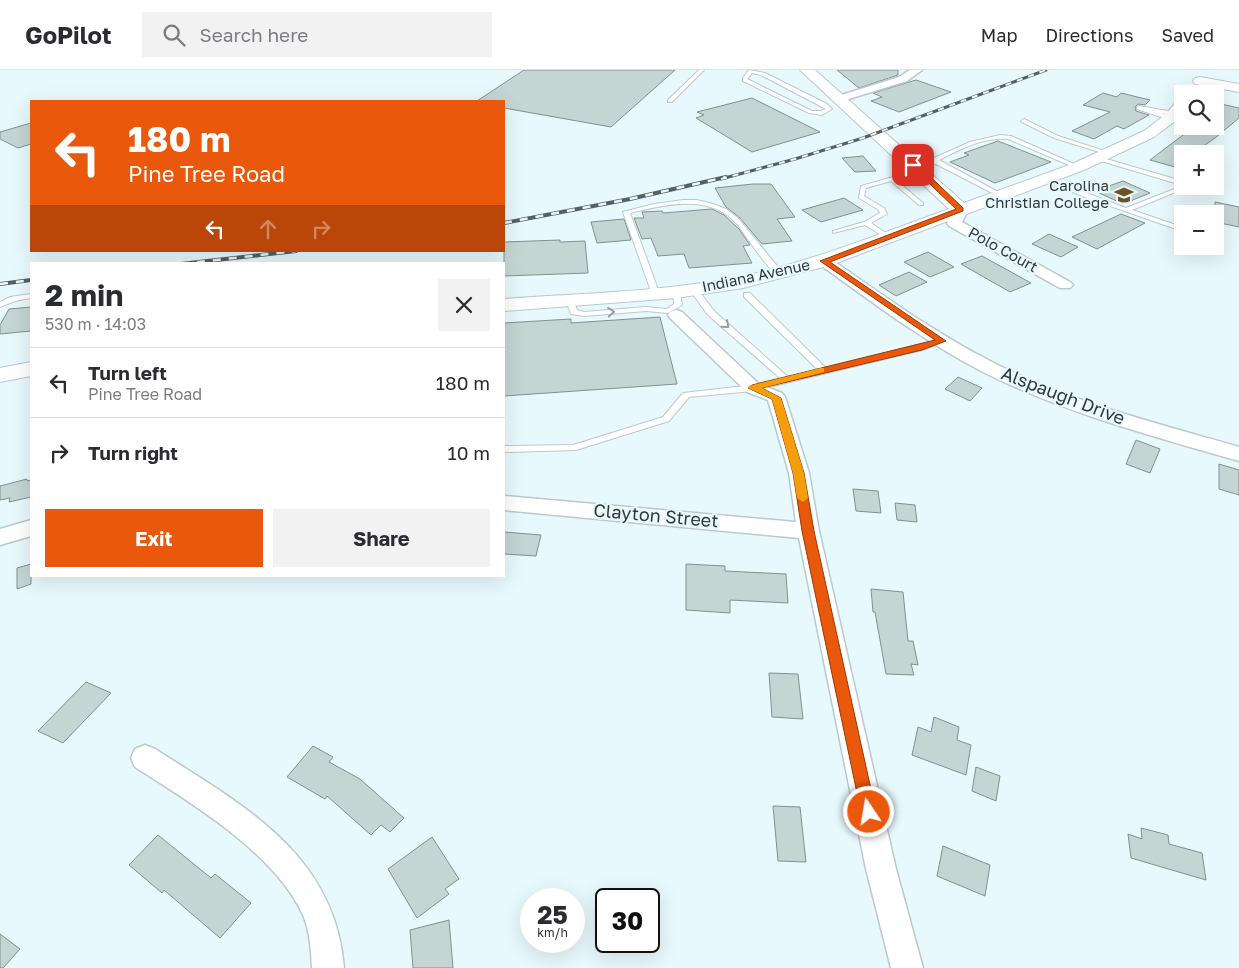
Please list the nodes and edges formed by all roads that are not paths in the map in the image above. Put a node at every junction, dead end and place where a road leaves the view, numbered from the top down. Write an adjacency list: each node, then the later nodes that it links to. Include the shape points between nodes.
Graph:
1 (702, 70): 8 (lane)
2 (807, 70): 7 (main road)
3 (917, 70): 7 (street, via 903,79)
4 (751, 71): 4 (lane, via 744,80 811,112 822,113 829,109 763,74)
5 (1203, 75): 6 (main road)
6 (1239, 88)
7 (839, 99): 15 (main road)
8 (670, 101)
9 (1176, 112): 9 (lane, via 1139,108)
10 (1174, 114): 12 (main road, Indiana Avenue, via 1148,134)
11 (1024, 121): 12 (lane)
12 (1102, 156): 14 (main road, Indiana Avenue); 18 (lane)
13 (937, 162): 14 (lane, via 936,159 957,149 1000,135); 15 (lane); 20 (lane)
14 (1078, 167): 16 (main road, Indiana Avenue)
15 (916, 168): 17 (lane); 22 (main road)
16 (1044, 179): 20 (main road, Indiana Avenue); 23 (lane)
17 (893, 180): 21 (lane); 24 (lane, via 863,187 861,197 882,209 884,214)
18 (1174, 180)
19 (1174, 191): 23 (lane)
20 (1000, 195): 22 (main road, Indiana Avenue)
21 (921, 204)
22 (960, 210): 27 (main road, Indiana Avenue); 30 (street, Polo Court, via 954,223)
23 (1126, 210): 25 (lane)
24 (866, 223): 26 (lane); 27 (lane)
25 (1174, 226)
26 (835, 232)
27 (888, 237): 28 (main road, Indiana Avenue)
28 (824, 261): 29 (main road, Indiana Avenue); 37 (street, Alspaugh Drive)
29 (779, 274): 31 (main road, Indiana Avenue); 31 (lane, via 738,220 723,210 699,201 626,212)
30 (1065, 285)
31 (675, 292): 35 (main road, Indiana Avenue); 41 (lane, one-way to 41, via 711,313)
32 (747, 295): 39 (lane)
33 (30, 296): 34 (lane)
34 (0, 305)
35 (505, 305)
36 (676, 316): 42 (street)
37 (942, 341): 39 (lane); 44 (street, Alspaugh Drive, via 1043,392)
38 (30, 368): 40 (main road)
39 (823, 370): 41 (lane)
40 (0, 375)
41 (787, 380): 42 (lane)
42 (752, 388): 43 (lane, via 686,396 666,419 573,448); 47 (street, via 776,398 799,473)
43 (505, 449)
44 (1239, 454)
45 (505, 503): 47 (street, Clayton Street)
46 (30, 528): 48 (street)
47 (808, 531): 51 (street, via 881,869)
48 (0, 537)
49 (145, 758): 50 (street, via 234,817 287,865 307,890 317,910)
50 (328, 968)
51 (907, 968)

